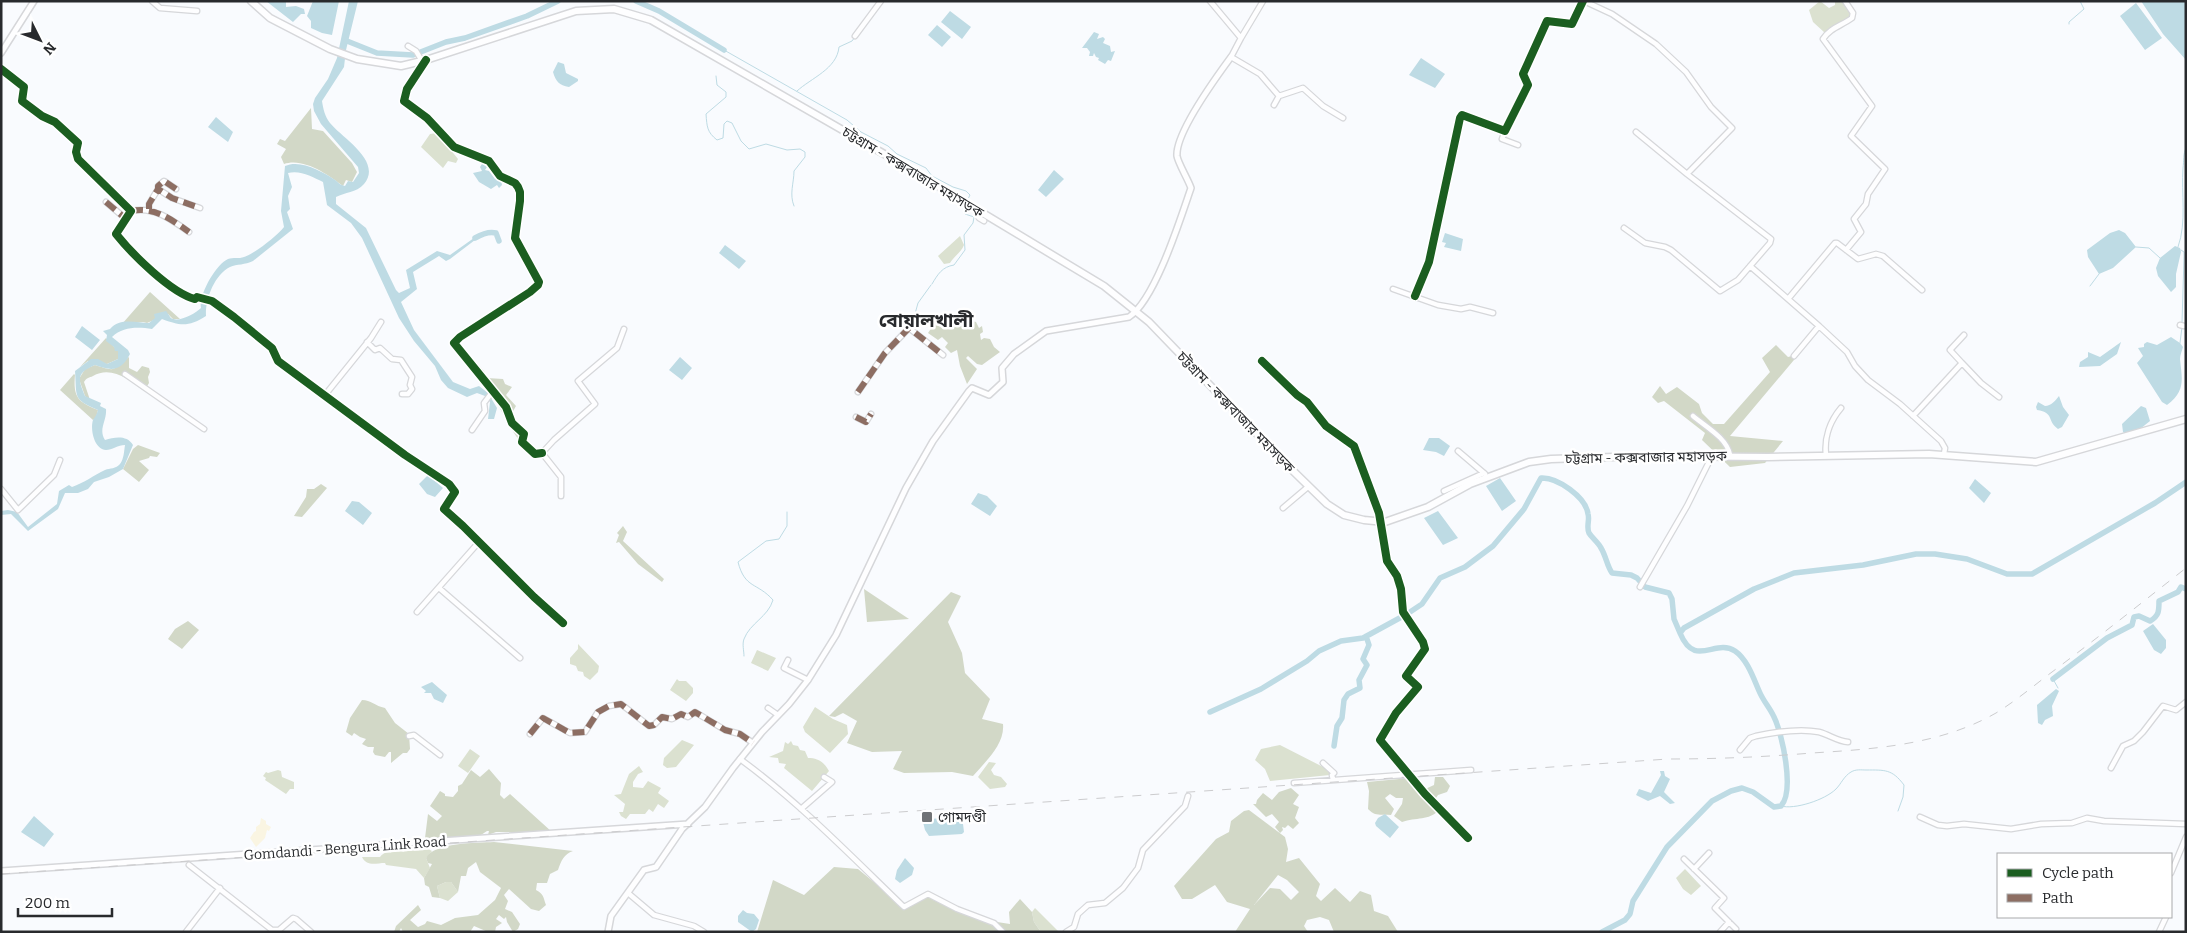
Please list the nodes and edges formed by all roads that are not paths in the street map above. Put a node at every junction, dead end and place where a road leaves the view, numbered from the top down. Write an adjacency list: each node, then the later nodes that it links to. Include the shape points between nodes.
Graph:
1 (34, 1): 13 (main road)
2 (152, 1): 9 (street, via 160,8)
3 (252, 1): 15 (highway, চট্টগ্রাম - কক্সবাজার মহাসড়ক, via 270,18 330,49 401,66)
4 (881, 1): 10 (street)
5 (1210, 1): 11 (street)
6 (1263, 1): 11 (street)
7 (1584, 1): 20 (street, via 1572,24 1547,21 1523,74 1528,85); 23 (street, via 1612,14 1656,44 1686,72 1711,107 1732,126)
8 (1845, 1): 35 (street, via 1853,13 1852,18 1833,28 1823,42 1872,106 1851,136 1885,169 1854,219 1861,232)
9 (197, 11)
10 (855, 36)
11 (1241, 38): 14 (street)
12 (408, 46): 15 (street, via 413,47)
13 (1, 53)
14 (1231, 56): 17 (street, via 1260,74); 41 (main road, via 1206,91 1184,131 1177,156 1191,188 1153,287)
15 (422, 59): 28 (highway, চট্টগ্রাম - কক্সবাজার মহাসড়ক, via 576,11 614,9 656,22); 56 (street, via 404,101 427,118 454,147 489,161 500,176 518,186 520,201 515,238 539,278 538,285 530,292 454,343)
16 (1, 69): 30 (street, via 24,87 22,101 55,122 78,143 78,159)
17 (1279, 96): 18 (street); 19 (street, via 1303,88)
18 (1274, 104)
19 (1343, 118)
20 (1505, 130): 22 (street, via 1502,139); 39 (street, via 1462,115 1460,118 1429,262)
21 (1636, 132): 23 (street)
22 (1518, 145)
23 (1687, 174): 36 (street, via 1771,239)
24 (158, 189): 25 (street, via 164,181); 27 (street); 29 (street)
25 (176, 189)
26 (106, 202): 31 (street)
27 (200, 208)
28 (974, 208): 32 (street); 41 (highway, চট্টগ্রাম - কক্সবাজার মহাসড়ক, via 1104,286)
29 (149, 209): 30 (street); 34 (street, via 172,219)
30 (131, 211): 31 (street)
31 (126, 220): 55 (street, via 116,234 168,285 187,297 212,301 272,348 278,361)
32 (984, 221)
33 (1624, 228): 36 (street, via 1645,242 1671,250 1720,291 1738,280)
34 (189, 232)
35 (1846, 250): 38 (street, via 1858,259 1876,254 1883,256); 40 (street, via 1834,243)
36 (1750, 266): 40 (street)
37 (1393, 289): 39 (street)
38 (1922, 290)
39 (1415, 296): 42 (street, via 1438,305 1470,307)
40 (1788, 298): 44 (street)
41 (1136, 312): 74 (highway, চট্টগ্রাম - কক্সবাজার মহাসড়ক); 87 (main road, via 1128,317 1046,331 1014,354 1002,368 1003,382 993,393 969,390 933,441 906,488 836,635)
42 (1493, 313)
43 (381, 322): 47 (street)
44 (1819, 326): 49 (street); 61 (street, via 1847,352 1854,366 1868,380)
45 (624, 329): 67 (street, via 617,348 578,381 594,404)
46 (1964, 335): 51 (street, via 1950,350)
47 (367, 342): 54 (street, via 375,350 380,348 388,356 400,360 412,377 412,389 408,394); 55 (street)
48 (943, 355): 53 (street, via 909,328 885,353)
49 (1794, 356)
50 (1262, 361): 79 (street, via 1307,402 1326,426 1354,446 1380,513)
51 (1962, 363): 57 (street, via 1980,383); 61 (street)
52 (125, 374): 64 (street)
53 (858, 392)
54 (402, 394)
55 (325, 395): 80 (street, via 450,484 455,492 444,509)
56 (490, 395): 65 (street, via 483,404 485,412); 67 (street, via 506,407 512,423 524,434 522,442 535,454)
57 (1999, 396)
58 (1840, 408): 71 (street, via 1831,422)
59 (871, 414): 62 (street, via 866,422)
60 (1693, 416): 70 (street, via 1722,439)
61 (1913, 416): 68 (street, via 1940,441 1945,448)
62 (856, 417)
63 (2186, 419): 68 (highway, চট্টগ্রাম - কক্সবাজার মহাসড়ক, via 2051,460 2036,462)
64 (204, 429)
65 (472, 430)
66 (1458, 451): 73 (street)
67 (542, 453): 77 (street, via 561,477)
68 (1944, 454): 71 (highway, চট্টগ্রাম - কক্সবাজার মহাসড়ক)
69 (1712, 455): 70 (highway, চট্টগ্রাম - কক্সবাজার মহাসড়ক); 73 (highway, চট্টগ্রাম - কক্সবাজার মহাসড়ক, via 1551,459 1528,462); 81 (street)
70 (1730, 455): 71 (highway, চট্টগ্রাম - কক্সবাজার মহাসড়ক)
71 (1826, 455)
72 (60, 460): 75 (street, via 54,475 18,510)
73 (1486, 475): 76 (street); 79 (highway, চট্টগ্রাম - কক্সবাজার মহাসড়ক, via 1428,507)
74 (1309, 486): 78 (street); 79 (highway, চট্টগ্রাম - কক্সবাজার মহাসড়ক, via 1344,515)
75 (1, 489)
76 (1444, 491)
77 (561, 496)
78 (1284, 508)
79 (1380, 522): 101 (street, via 1387,561 1401,589 1403,612 1425,649 1406,676 1418,687 1380,738)
80 (479, 542): 82 (street); 84 (street)
81 (1640, 587)
82 (439, 588): 83 (street); 85 (street)
83 (417, 612)
84 (563, 623)
85 (520, 658)
86 (788, 660): 87 (street, via 784,668)
87 (808, 680): 90 (main road)
88 (2186, 702): 99 (street, via 2176,710 2163,706 2134,742 2123,746)
89 (768, 708): 90 (street)
90 (778, 715): 94 (main road)
91 (530, 734): 94 (street, via 543,718 570,732 585,732 598,712 621,704 650,726 662,717 672,719 681,714 688,717 695,712)
92 (409, 736): 96 (street, via 414,735)
93 (1848, 742): 95 (street, via 1822,733 1799,731 1750,738)
94 (753, 743): 97 (main road)
95 (1740, 750)
96 (440, 755)
97 (740, 759): 106 (street); 108 (main road, via 705,807)
98 (1323, 763): 103 (street, via 1334,773)
99 (2110, 768)
100 (1471, 770): 101 (street)
101 (1410, 774): 103 (street); 111 (street)
102 (824, 777): 106 (street, via 832,782)
103 (1333, 780): 104 (street)
104 (1294, 783)
105 (1188, 796): 128 (street, via 1184,806 1143,850 1138,868 1122,888 1105,903 1088,905 1078,914 1074,927)
106 (801, 809): 127 (street, via 904,908 928,894 994,923)
107 (1920, 817): 109 (street, via 1938,825 1971,824 2011,829 2072,823 2087,818)
108 (688, 824): 116 (main road, Gomdandi - Bengura Link Road); 119 (main road, via 656,867 644,870)
109 (2186, 824)
110 (2186, 837): 117 (street)
111 (1468, 838)
112 (1709, 853): 115 (street)
113 (1684, 859): 115 (street)
114 (189, 864): 118 (street)
115 (1694, 869): 121 (street, via 1724,898 1715,908)
116 (1, 871)
117 (2172, 871)
118 (220, 888): 123 (street); 124 (street, via 272,930 279,930 293,918)
119 (628, 893): 125 (main road, via 611,916); 126 (street, via 654,915)
120 (2166, 918): 130 (street)
121 (1729, 922): 122 (street); 129 (street)
122 (1736, 930)
123 (186, 932)
124 (311, 932)
125 (608, 932)
126 (704, 932)
127 (1003, 932)
128 (1066, 932)
129 (1720, 932)
130 (2159, 932)

